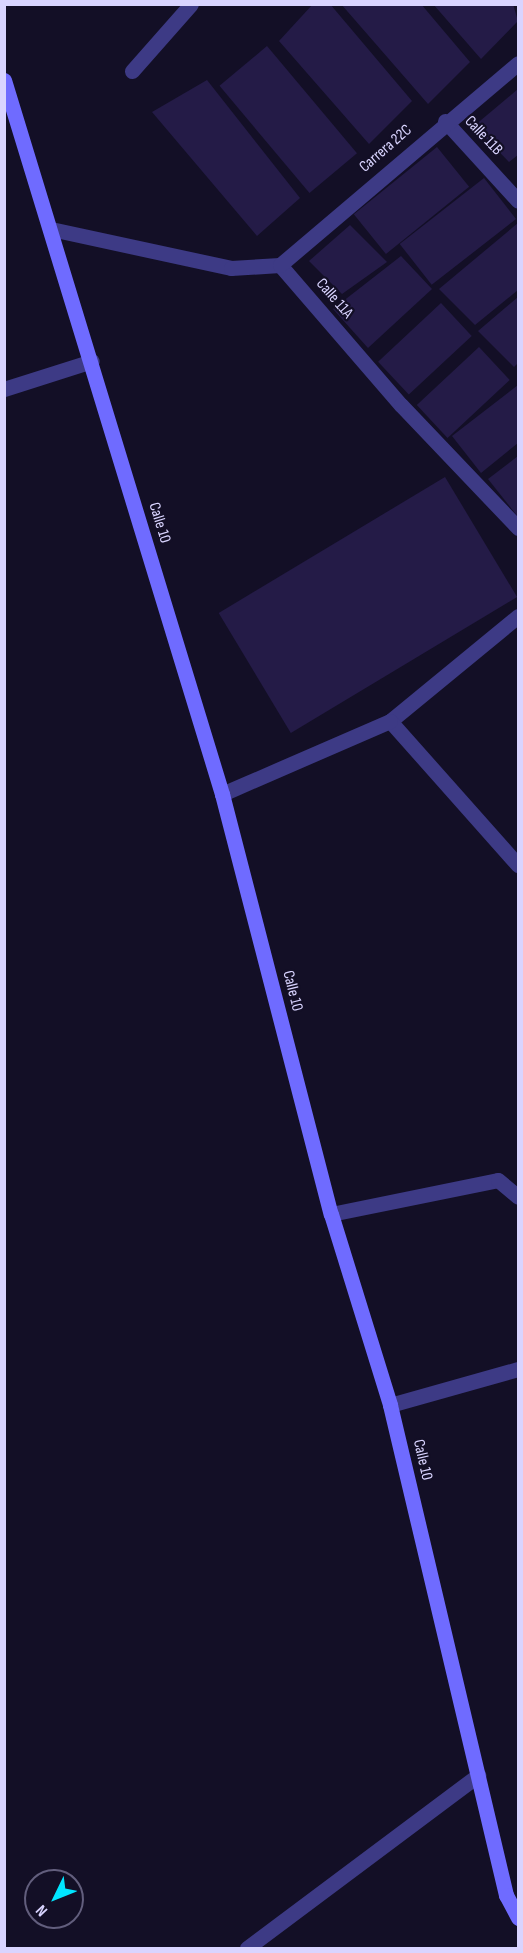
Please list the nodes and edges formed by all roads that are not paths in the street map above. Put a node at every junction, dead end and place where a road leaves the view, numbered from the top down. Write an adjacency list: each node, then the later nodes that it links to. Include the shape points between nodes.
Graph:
1 (191, 4): 3 (street)
2 (519, 63): 5 (street, Carrera 22C)
3 (132, 72)
4 (4, 80): 7 (main road, Calle 10)
5 (445, 121): 6 (street, Calle 11B); 8 (street, Carrera 22C)
6 (519, 201)
7 (51, 229): 8 (street, via 231,268); 9 (main road, Calle 10)
8 (280, 265): 11 (street, Calle 11A, via 401,405)
9 (92, 361): 10 (street); 14 (main road, Calle 10)
10 (4, 389)
11 (519, 528)
12 (519, 616): 13 (street)
13 (390, 721): 14 (street); 15 (street)
14 (222, 794): 17 (main road, Calle 10)
15 (519, 865)
16 (519, 1197): 17 (street, via 498,1180)
17 (331, 1214): 19 (main road, Calle 10)
18 (519, 1369): 19 (street)
19 (390, 1405): 20 (main road, Calle 10)
20 (478, 1775): 21 (main road, Calle 10, via 506,1895); 22 (street)
21 (519, 1918)
22 (247, 1948)

